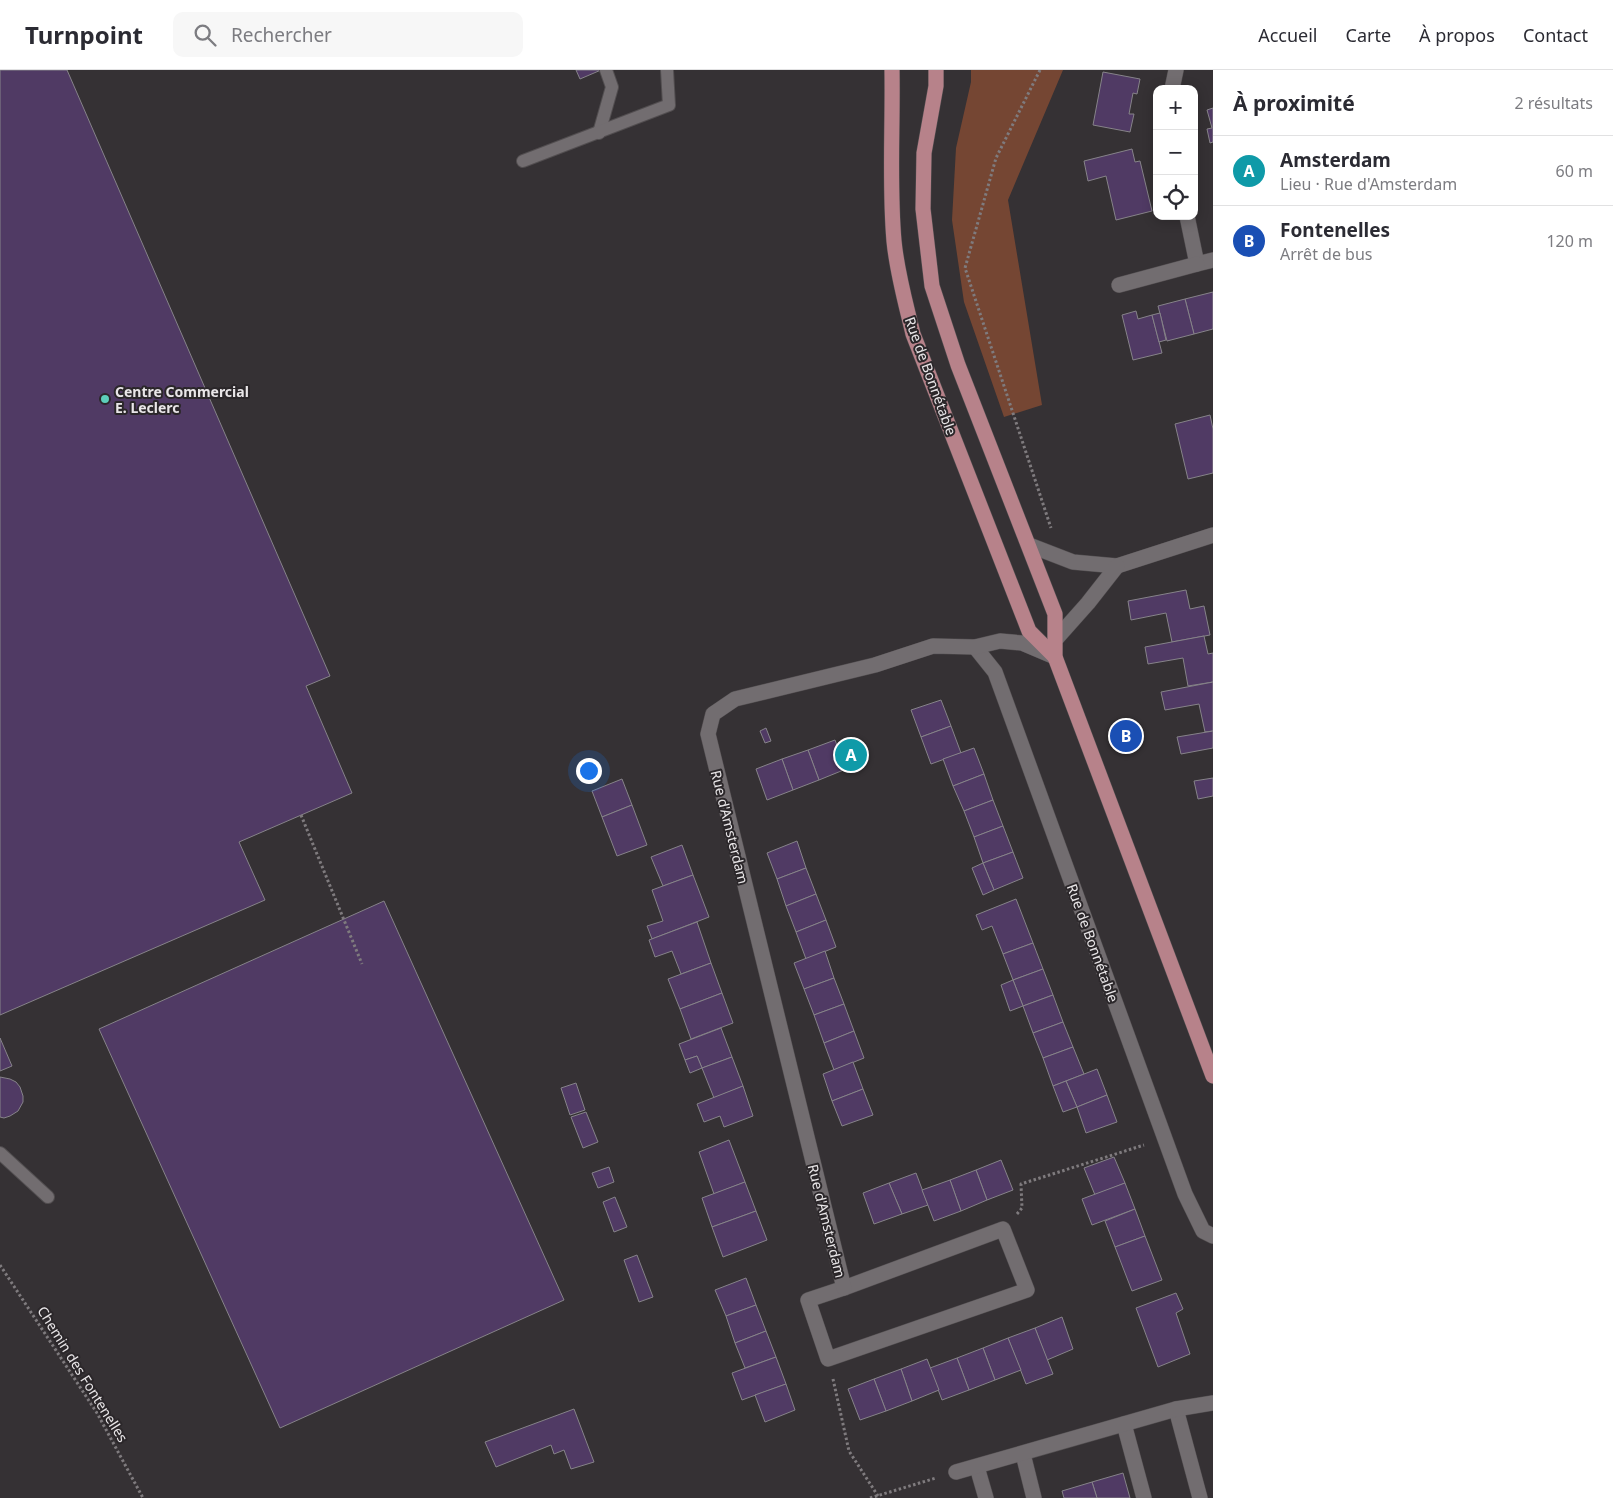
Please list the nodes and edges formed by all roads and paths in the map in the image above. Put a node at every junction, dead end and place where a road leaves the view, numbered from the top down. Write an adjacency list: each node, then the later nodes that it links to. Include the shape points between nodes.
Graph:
1 (606, 70): 8 (lane, via 612,86)
2 (667, 70): 8 (lane, via 669,105)
3 (892, 70): 20 (main road, Rue de Bonnétable, via 894,242 913,334 1029,631)
4 (936, 70): 15 (main road, Rue de Bonnétable, via 924,153 924,208 932,286 958,365)
5 (1040, 70): 16 (path, via 996,158 965,268)
6 (1176, 70): 7 (street)
7 (1173, 85)
8 (599, 133): 9 (lane)
9 (523, 161)
10 (1188, 220): 12 (street)
11 (1213, 260): 12 (street)
12 (1197, 264): 13 (street)
13 (1119, 285)
14 (1212, 539): 17 (street)
15 (1029, 545): 16 (street); 18 (main road, Rue de Bonnétable, via 1055,614)
16 (1061, 557): 17 (street, via 1073,562)
17 (1117, 566): 18 (street)
18 (1056, 639): 20 (main road, Rue de Bonnétable)
19 (974, 647): 20 (street, Rue d'Amsterdam, via 1000,640 1022,643); 24 (street, Rue de Bonnétable, via 995,672); 30 (street, Rue d'Amsterdam, via 932,646 874,665 735,699 713,714 708,734)
20 (1055, 657): 23 (main road, Rue de Bonnétable)
21 (301, 815): 22 (path)
22 (362, 964)
23 (1213, 1076)
24 (1164, 1138): 27 (path, via 1021,1184 1022,1208); 28 (street, Rue de Bonnétable, via 1203,1231)
25 (0, 1153): 26 (lane)
26 (48, 1197)
27 (1003, 1229): 30 (street, Rue d'Amsterdam); 31 (street, via 1027,1290)
28 (1213, 1236)
29 (0, 1265): 39 (path, Chemin des Fontenelles, via 97,1413)
30 (844, 1288): 31 (street, Rue d'Amsterdam, via 808,1300)
31 (828, 1359): 38 (path, via 849,1451)
32 (1213, 1403): 33 (street)
33 (1176, 1409): 34 (street); 44 (street)
34 (1124, 1424): 35 (street); 43 (street)
35 (1023, 1454): 36 (street); 42 (street)
36 (977, 1467): 37 (street); 41 (street)
37 (956, 1472): 38 (path)
38 (878, 1496): 40 (path)
39 (143, 1498)
40 (870, 1498)
41 (986, 1498)
42 (1034, 1498)
43 (1144, 1498)
44 (1200, 1498)

